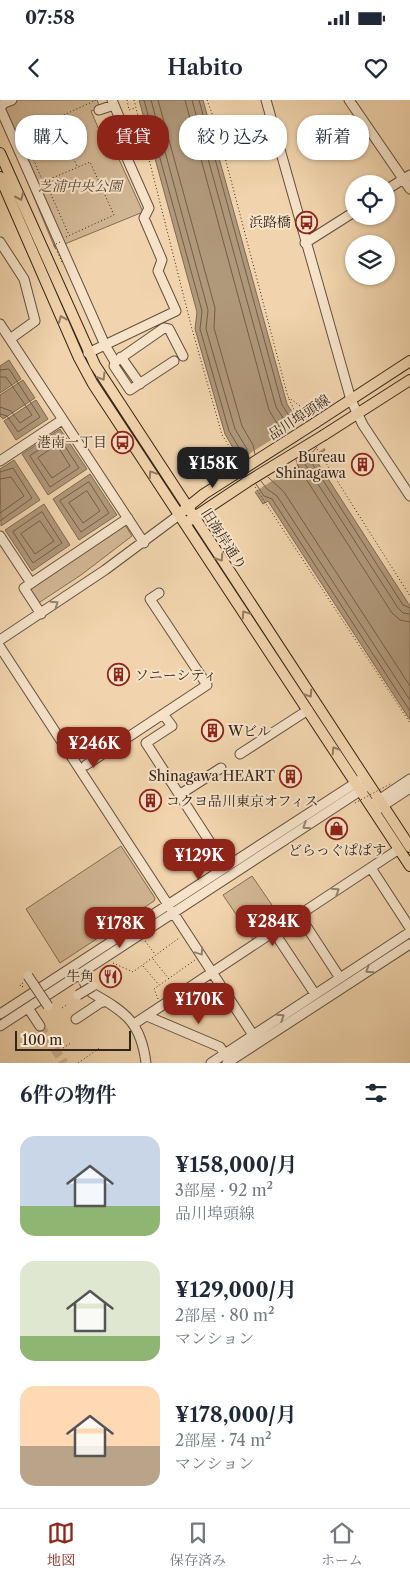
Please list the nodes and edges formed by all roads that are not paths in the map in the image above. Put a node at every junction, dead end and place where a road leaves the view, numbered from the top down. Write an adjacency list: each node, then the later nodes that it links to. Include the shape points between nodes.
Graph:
1 (12, 100): 16 (street, via 0,108)
2 (266, 100): 13 (street)
3 (349, 100): 8 (street)
4 (112, 102): 5 (street); 16 (street, via 122,124 114,129 149,208 144,218 162,260 158,271 176,311)
5 (99, 110)
6 (0, 153): 17 (main road, 旧海岸通り, one-way to 17)
7 (0, 177): 29 (main road, 旧海岸通り, one-way to 7, via 85,370)
8 (407, 177): 9 (street); 10 (street)
9 (395, 184)
10 (410, 189)
11 (345, 218): 13 (street)
12 (0, 242): 15 (street, via 24,279 35,321)
13 (305, 243): 23 (street)
14 (0, 324): 15 (street)
15 (10, 339): 25 (street)
16 (105, 345): 17 (street); 19 (street)
17 (88, 353): 28 (main road, 旧海岸通り, one-way to 28)
18 (183, 356): 19 (street, via 169,329 164,328)
19 (118, 359): 20 (street, via 140,384)
20 (174, 361)
21 (410, 361): 23 (main road, 品川埠頭線)
22 (410, 380): 24 (main road, 品川埠頭線)
23 (351, 400): 24 (street); 28 (main road, 品川埠頭線, bridge)
24 (357, 414): 27 (street); 31 (main road, 品川埠頭線, bridge)
25 (62, 420): 26 (street); 30 (street)
26 (0, 461)
27 (410, 496)
28 (187, 508): 29 (main road, 品川埠頭線); 31 (main road, 旧海岸通り)
29 (179, 515): 31 (main road, 旧海岸通り); 33 (street)
30 (128, 518): 33 (street); 34 (street)
31 (189, 521): 39 (main road, 旧海岸通り, one-way to 31); 45 (main road, 旧海岸通り, one-way to 45)
32 (0, 536): 34 (street)
33 (144, 543): 36 (street, one-way to 33)
34 (31, 583): 36 (street, via 24,590)
35 (159, 593): 40 (street, via 150,599 207,685)
36 (41, 614): 37 (street)
37 (0, 640)
38 (0, 647): 54 (street)
39 (308, 710): 41 (street); 45 (main road, 旧海岸通り, one-way to 39)
40 (164, 714): 42 (street); 47 (street, via 172,726 146,743)
41 (240, 754)
42 (86, 765)
43 (221, 768): 47 (street)
44 (410, 779): 48 (street)
45 (363, 784): 48 (main road, 旧海岸通り); 52 (street); 54 (street, one-way to 54)
46 (410, 788): 48 (street)
47 (180, 795): 52 (street)
48 (377, 805): 49 (main road, 旧海岸通り); 50 (main road, 旧海岸通り)
49 (410, 847)
50 (399, 849): 51 (main road, 旧海岸通り); 53 (street)
51 (410, 866)
52 (226, 867): 54 (street)
53 (371, 868): 55 (street, one-way to 53); 56 (street)
54 (170, 908): 60 (street, one-way to 60); 61 (street); 70 (street)
55 (299, 916): 57 (street); 63 (street)
56 (410, 928)
57 (274, 932): 60 (street); 65 (street)
58 (410, 932): 63 (street)
59 (410, 944): 77 (street, one-way to 77)
60 (213, 972): 71 (street); 76 (street)
61 (80, 973): 64 (street); 69 (street)
62 (28, 976): 68 (street, bridge)
63 (340, 978): 65 (street)
64 (90, 988): 66 (street, bridge); 67 (street)
65 (315, 994): 76 (street, one-way to 65)
66 (78, 995)
67 (106, 1002): 72 (street); 73 (street, via 118,1008)
68 (48, 1006)
69 (28, 1008): 74 (street); 75 (street)
70 (0, 1014)
71 (146, 1016): 73 (street); 77 (street, via 220,1047)
72 (76, 1019)
73 (134, 1024): 78 (street, via 141,1038)
74 (0, 1026)
75 (40, 1026)
76 (253, 1035): 77 (street)
77 (229, 1060): 79 (street)
78 (144, 1061)
79 (211, 1063)

